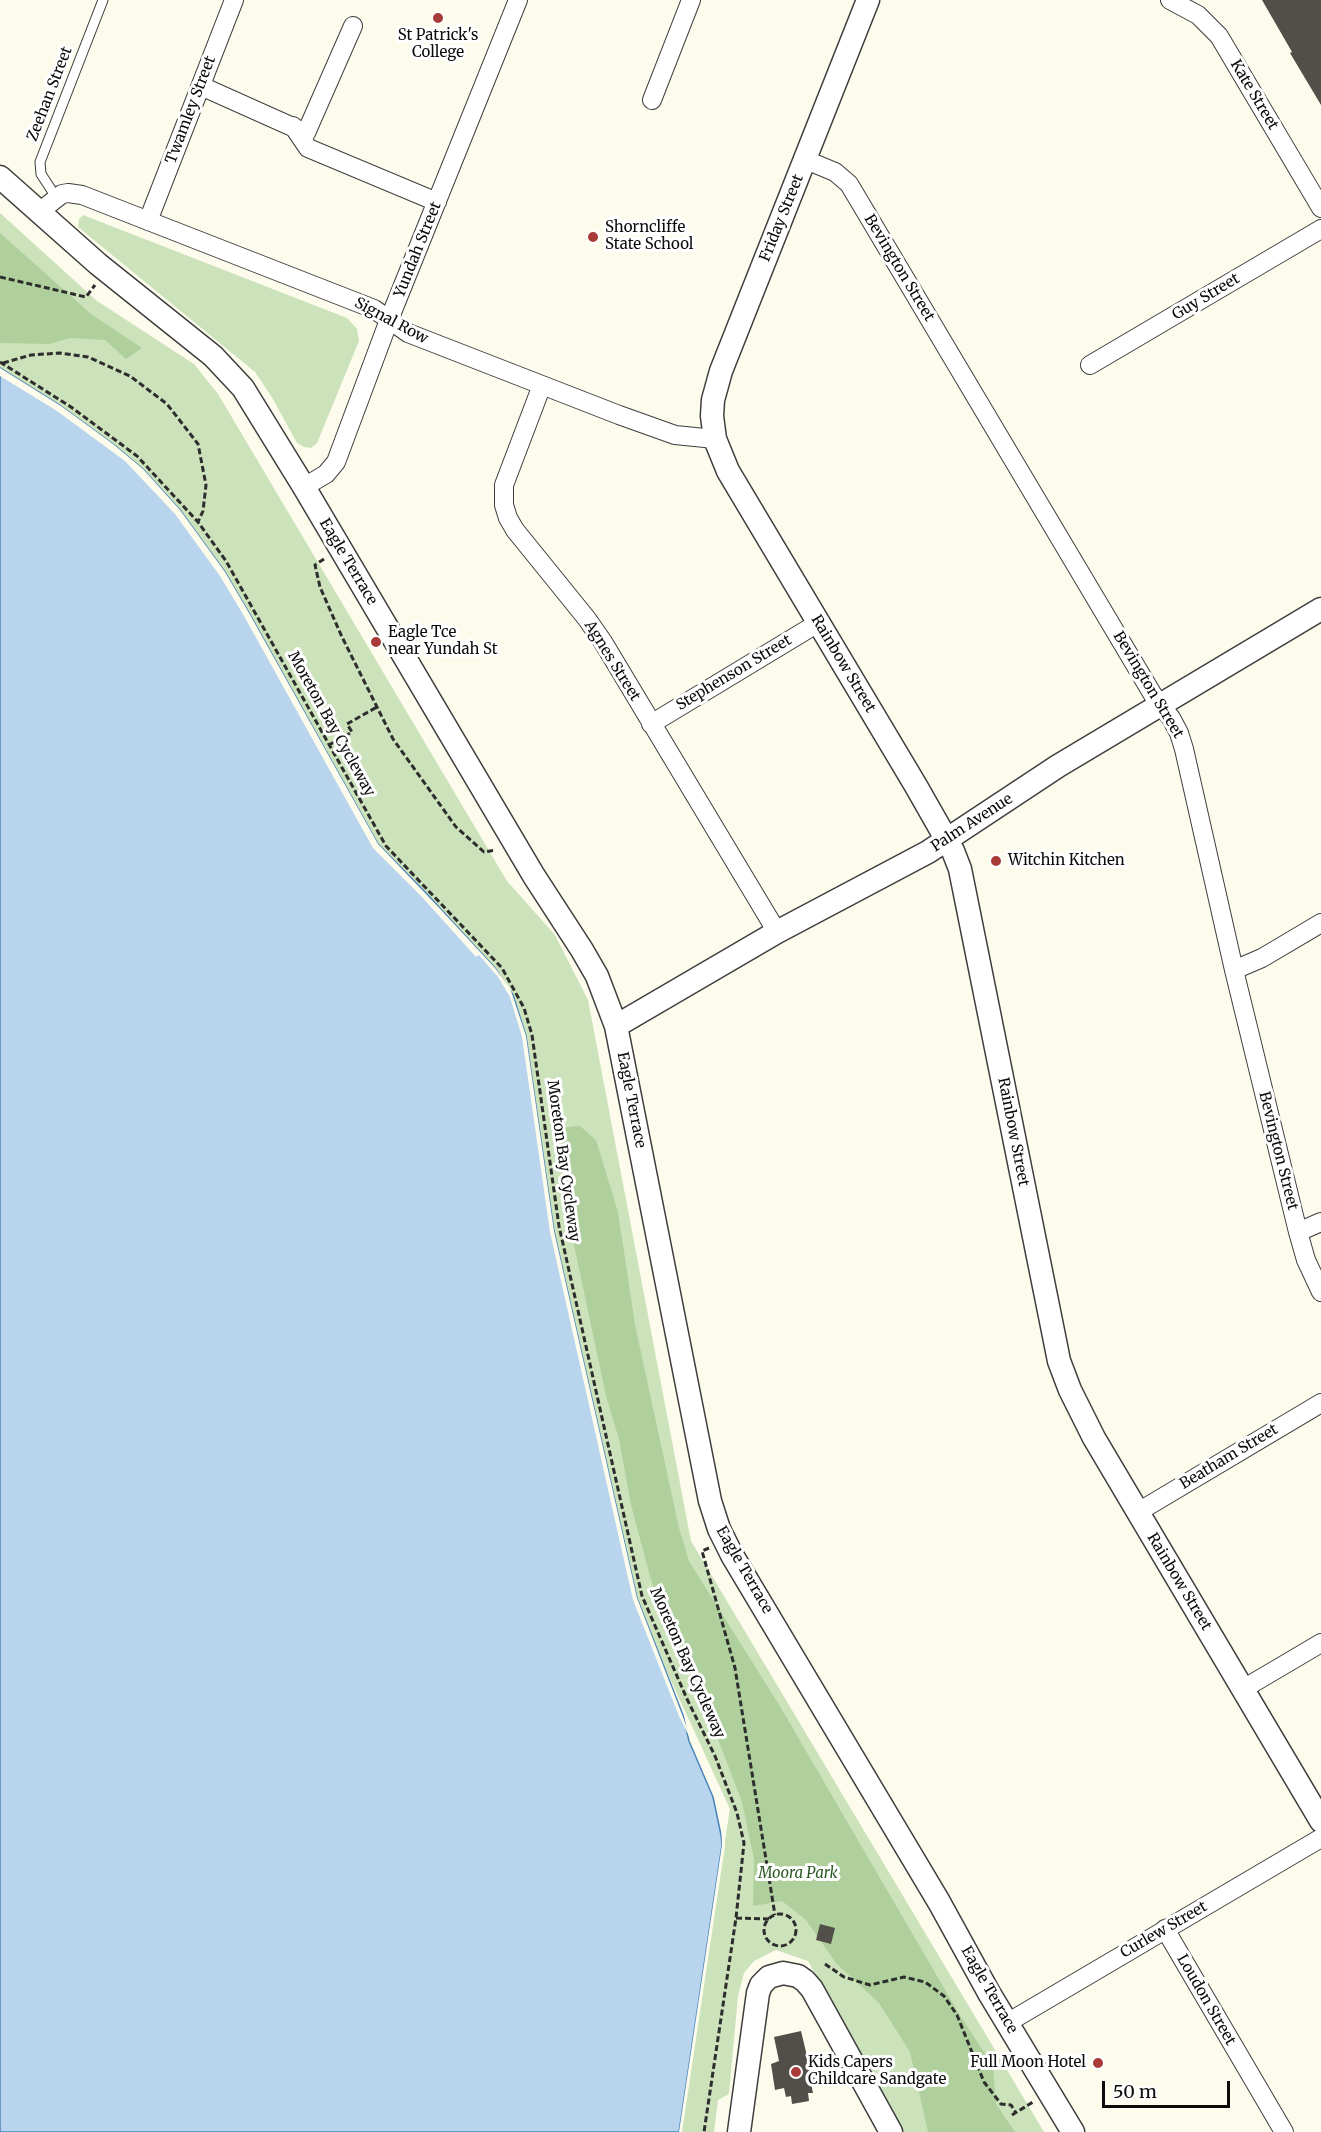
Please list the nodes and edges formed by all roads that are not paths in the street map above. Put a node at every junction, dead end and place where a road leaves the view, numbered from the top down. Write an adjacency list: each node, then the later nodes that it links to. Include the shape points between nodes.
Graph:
1 (103, 0): 13 (lane, Zeehan Street, via 40,162 41,174)
2 (234, 0): 8 (street, Twamley Street)
3 (518, 0): 14 (street, Yundah Street)
4 (691, 0): 9 (street)
5 (868, 0): 11 (street, Friday Street)
6 (1170, 0): 15 (street, Kate Street, via 1198,15 1219,36)
7 (353, 26): 10 (street, via 306,132)
8 (201, 86): 10 (street); 17 (street, Twamley Street)
9 (652, 100)
10 (293, 126): 14 (street, via 308,148)
11 (806, 160): 22 (street, Friday Street, via 721,371 712,416); 26 (street, Bevington Street, via 835,171 849,184)
12 (0, 177): 16 (street, Eagle Terrace)
13 (56, 197): 16 (street); 17 (street, Signal Row, via 75,193)
14 (438, 202): 19 (street, Yundah Street)
15 (1321, 208)
16 (39, 212): 23 (street, Eagle Terrace, via 224,366 252,402)
17 (148, 221): 19 (street, Signal Row, via 374,309)
18 (1321, 229): 20 (street, Guy Street)
19 (389, 320): 21 (street, Signal Row, via 408,333); 23 (street, Yundah Street, via 336,462 326,474)
20 (1090, 365)
21 (542, 386): 22 (street, Signal Row, via 656,430); 27 (street, Agnes Street, via 504,485 504,506 515,530 587,619)
22 (715, 439): 25 (street, Rainbow Street, via 728,471)
23 (304, 487): 32 (street, Eagle Terrace, via 534,876 582,950)
24 (1321, 609): 26 (street, Palm Avenue)
25 (818, 623): 27 (street, Stephenson Street); 28 (street, Rainbow Street)
26 (1161, 705): 28 (street, Palm Avenue, via 1058,766); 31 (street, Bevington Street, via 1184,749)
27 (651, 724): 30 (street, Agnes Street)
28 (947, 840): 30 (street, Palm Avenue); 37 (street, Rainbow Street, via 963,880 1059,1361 1080,1414)
29 (1321, 923): 31 (street)
30 (777, 932): 32 (street, Palm Avenue)
31 (1234, 970): 34 (street, Bevington Street)
32 (616, 1026): 43 (street, Eagle Terrace, via 710,1501 719,1529)
33 (1321, 1222): 34 (street)
34 (1298, 1232): 35 (street, Bevington Street)
35 (1321, 1292)
36 (1321, 1402): 37 (street, Beatham Street)
37 (1138, 1512): 39 (street, Rainbow Street)
38 (1321, 1642): 39 (street)
39 (1243, 1689): 40 (street, Rainbow Street)
40 (1321, 1821)
41 (1321, 1838): 42 (street, Curlew Street)
42 (1165, 1929): 43 (street, Curlew Street); 47 (street, Loudon Street)
43 (1007, 2023): 46 (street, Eagle Terrace)
44 (739, 2132): 45 (street, via 756,2004 761,1985 775,1974 798,1976 805,1981)
45 (891, 2132)
46 (1073, 2132)
47 (1284, 2132)

